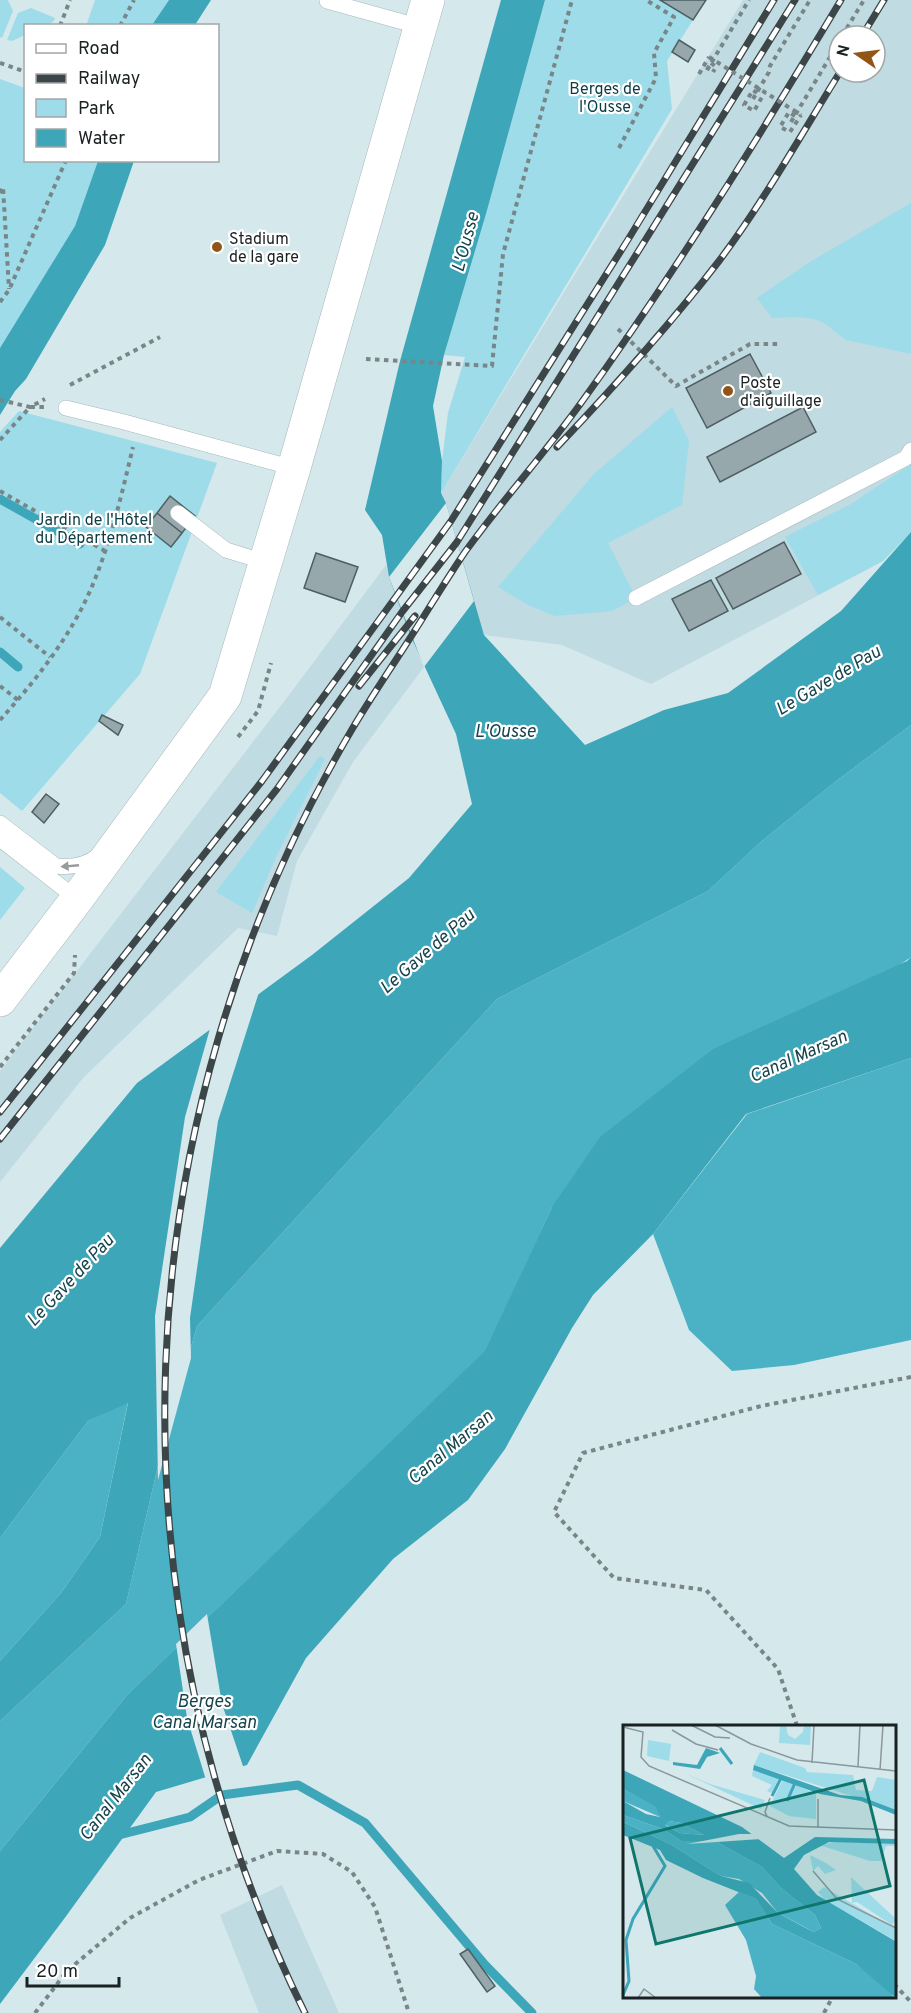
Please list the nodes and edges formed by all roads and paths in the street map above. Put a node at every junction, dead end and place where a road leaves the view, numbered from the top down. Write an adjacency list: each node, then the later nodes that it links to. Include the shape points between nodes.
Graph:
1 (70, 0): 10 (path)
2 (134, 0): 11 (path)
3 (572, 0): 33 (path, via 502,254 492,366)
4 (646, 0): 25 (path, via 674,17 654,52 656,78)
5 (749, 0): 13 (path)
6 (810, 0): 20 (path)
7 (864, 0): 12 (path)
8 (327, 1): 9 (lane)
9 (424, 13): 42 (main road)
10 (61, 24)
11 (121, 24)
12 (849, 24)
13 (712, 61): 16 (path, bridge); 18 (path, via 716,67); 19 (path, via 709,57); 20 (path, bridge)
14 (827, 62): 23 (path)
15 (0, 63): 17 (path)
16 (707, 70)
17 (24, 71)
18 (713, 72)
19 (699, 74)
20 (758, 91): 21 (path, bridge); 21 (path, via 753,90 744,105 754,111); 22 (path)
21 (765, 92): 23 (path, bridge)
22 (753, 99)
23 (796, 114): 23 (path, via 801,115 790,132 780,127 789,112); 24 (path)
24 (790, 122)
25 (619, 148)
26 (65, 162): 28 (path)
27 (0, 193): 28 (path, via 3,187)
28 (9, 290): 29 (path)
29 (0, 302)
30 (618, 329): 32 (path, via 676,386 750,344)
31 (160, 337): 34 (path)
32 (780, 344)
33 (367, 359)
34 (69, 386)
35 (49, 396): 37 (path)
36 (0, 400): 37 (path)
37 (30, 407): 38 (path); 40 (path)
38 (66, 408): 39 (lane)
39 (138, 425): 42 (lane); 45 (path)
40 (0, 440)
41 (911, 450): 47 (lane, via 906,458)
42 (294, 468): 46 (main road)
43 (0, 491): 45 (path)
44 (178, 513): 46 (lane, via 226,550)
45 (105, 551): 49 (path, via 92,585)
46 (265, 562): 55 (main road, via 225,696)
47 (636, 598)
48 (0, 618): 49 (path)
49 (51, 657): 51 (path)
50 (0, 686): 51 (path)
51 (18, 700): 52 (path)
52 (0, 720)
53 (0, 823): 55 (lane, one-way to 53, via 85,864 68,868 56,866)
54 (0, 839): 56 (lane)
55 (119, 839): 56 (main road)
56 (77, 899): 57 (main road)
57 (0, 1000)
58 (911, 1377): 59 (path, via 761,1406 583,1453 554,1512 614,1578 706,1590 778,1670)
59 (797, 1725)
60 (896, 1986): 62 (path)
61 (831, 1998): 65 (path)
62 (911, 2002)
63 (35, 2013): 64 (path, via 67,1971 130,1918 199,1880 276,1851 323,1854 352,1872 375,1907)
64 (409, 2013)
65 (824, 2013)

